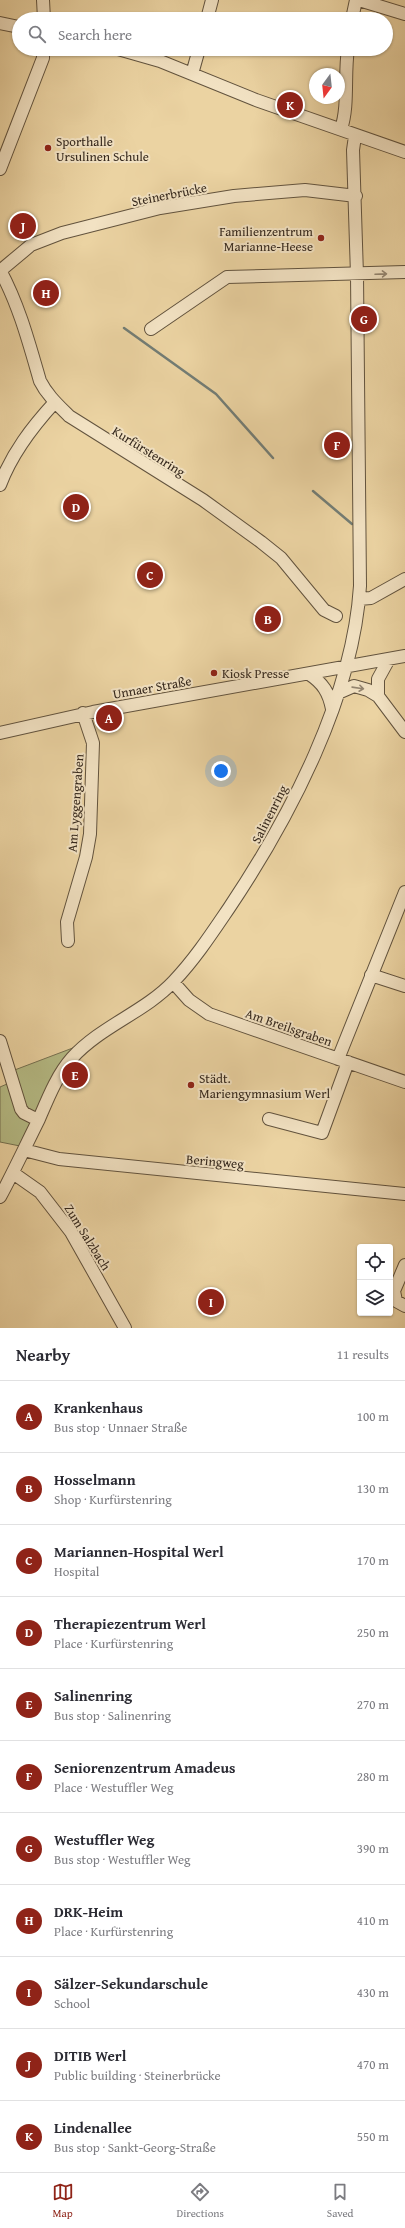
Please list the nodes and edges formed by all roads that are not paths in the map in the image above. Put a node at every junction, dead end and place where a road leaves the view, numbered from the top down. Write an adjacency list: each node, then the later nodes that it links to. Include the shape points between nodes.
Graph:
1 (43, 0): 5 (street)
2 (212, 0): 6 (street)
3 (356, 0): 7 (street)
4 (359, 0): 8 (street)
5 (44, 12)
6 (209, 12)
7 (353, 12)
8 (405, 14)
9 (0, 23): 10 (street)
10 (12, 26)
11 (42, 56): 19 (street)
12 (142, 56): 15 (street)
13 (197, 56): 15 (street)
14 (347, 56): 16 (street)
15 (192, 74): 16 (street, via 256,100)
16 (341, 129): 17 (street)
17 (355, 136): 18 (street); 20 (street, Salinenring, via 353,150)
18 (405, 152)
19 (0, 170)
20 (356, 196): 21 (street, Steinerbrücke, via 305,190 234,196 160,208 62,233 31,245); 23 (street, Salinenring)
21 (0, 270): 25 (street, Kurfürstenring, via 11,290 40,381)
22 (405, 272): 23 (street, one-way to 22)
23 (357, 275): 24 (street, via 227,277); 28 (street, Salinenring)
24 (151, 329)
25 (55, 402): 26 (street, via 32,427 6,469); 29 (street, Kurfürstenring, via 68,416 203,500 261,542 281,558 324,610)
26 (0, 485)
27 (405, 579): 28 (street, via 371,598)
28 (359, 599): 32 (street, Salinenring)
29 (336, 616)
30 (405, 656): 31 (street, Unnaer Straße)
31 (389, 659): 32 (street, Unnaer Straße); 35 (street, via 378,679)
32 (347, 666): 33 (street, Unnaer Straße); 34 (street, Salinenring)
33 (309, 674): 36 (street, via 328,692); 37 (street, Unnaer Straße)
34 (338, 693): 35 (street, one-way to 35, via 354,686); 36 (street, Salinenring)
35 (378, 696): 38 (street)
36 (332, 709): 43 (street, Salinenring, via 314,754 267,849 199,951)
37 (83, 713): 39 (street, Unnaer Straße); 41 (street, Am Lyggengraben, via 93,743 90,826 86,857 67,922)
38 (405, 732)
39 (0, 733)
40 (405, 892): 42 (street)
41 (68, 941)
42 (371, 975): 44 (street); 46 (street)
43 (173, 982): 46 (street, Am Breilsgraben, via 188,1000 209,1014); 49 (street, Salinenring, via 138,1010 89,1043 72,1059 52,1089)
44 (405, 986)
45 (0, 1040): 49 (street, via 21,1109)
46 (343, 1061): 47 (street, Am Breilsgraben); 48 (street, via 322,1133)
47 (405, 1082)
48 (269, 1119)
49 (38, 1120): 50 (street, Salinenring)
50 (24, 1150): 51 (street, Salinenring); 52 (street, Beringweg, via 54,1158 152,1170)
51 (13, 1173): 53 (street, Salinenring); 56 (street, Zum Salzbach, via 45,1196 71,1232)
52 (405, 1194)
53 (0, 1197)
54 (405, 1265): 55 (street, via 394,1290 396,1301)
55 (405, 1306)
56 (125, 1328)

